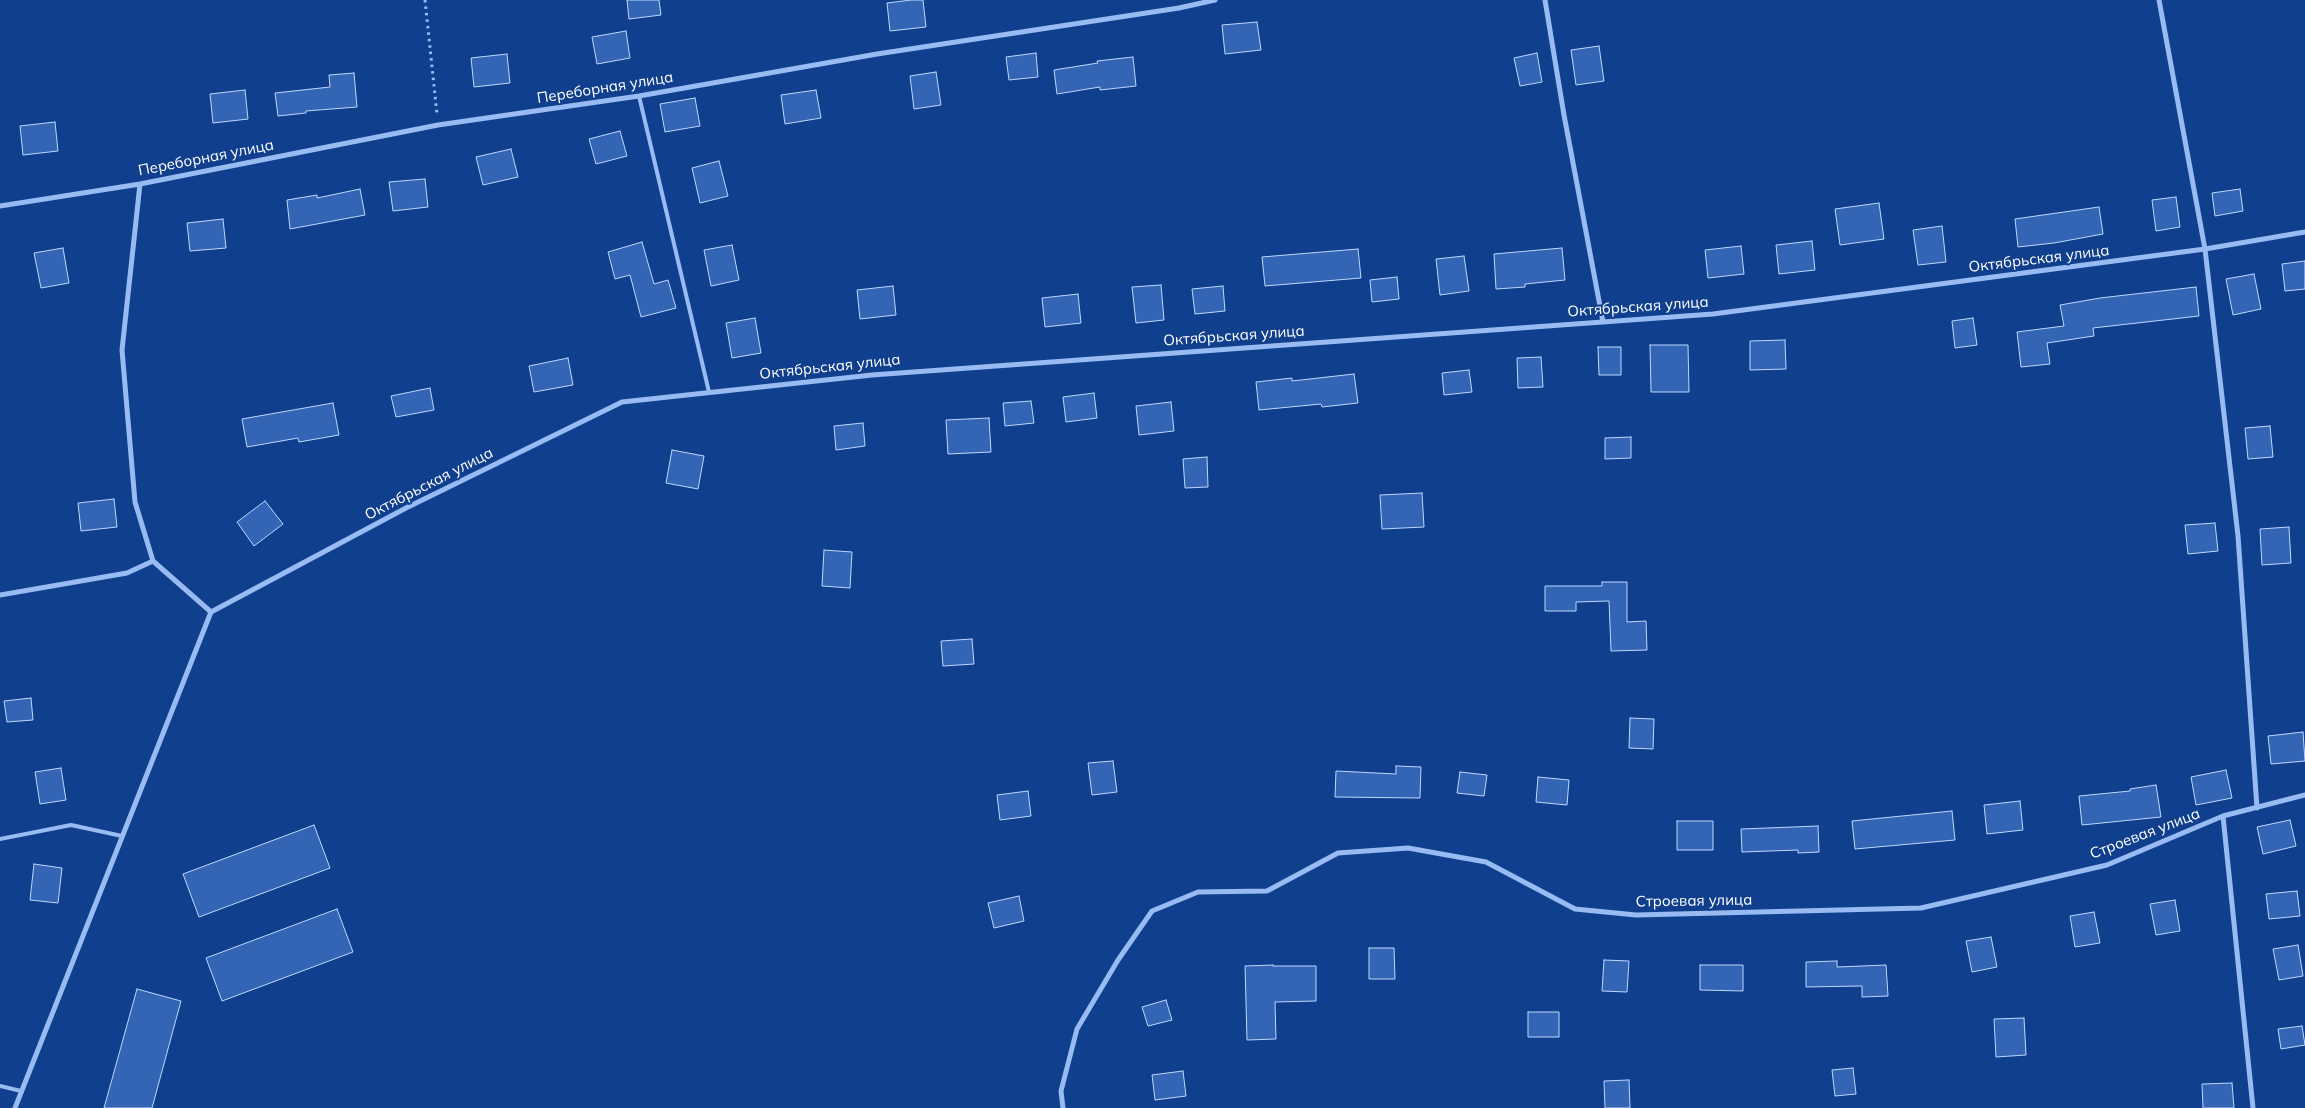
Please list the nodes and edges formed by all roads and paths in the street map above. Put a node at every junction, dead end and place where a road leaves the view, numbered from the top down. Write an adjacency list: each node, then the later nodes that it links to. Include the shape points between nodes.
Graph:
1 (425, 0): 6 (path)
2 (1215, 0): 5 (street, Переборная улица)
3 (1545, 0): 11 (street)
4 (2159, 0): 10 (street)
5 (639, 96): 6 (street, Переборная улица); 12 (lane)
6 (438, 125): 7 (street, Переборная улица)
7 (140, 184): 8 (street, Переборная улица); 13 (street, via 122,350 135,502)
8 (0, 206)
9 (2305, 232): 10 (street, Октябрьская улица)
10 (2205, 249): 11 (street, Октябрьская улица, via 1713,314); 17 (street, via 2238,536)
11 (1603, 322): 12 (street, Октябрьская улица, via 872,374)
12 (709, 392): 15 (street, Октябрьская улица, via 622,402 406,508)
13 (153, 561): 14 (street, via 127,573); 15 (street)
14 (0, 595)
15 (211, 612): 19 (street)
16 (2305, 795): 17 (street, Строевая улица)
17 (2257, 808): 18 (street, Строевая улица)
18 (2222, 816): 24 (street, Строевая улица, via 2107,865 1921,908 1636,915 1575,909 1486,862 1408,848 1338,853 1267,891 1198,892 1152,911 1077,1029 1061,1091); 25 (street)
19 (122, 836): 20 (lane, via 71,825); 22 (street)
20 (0, 839)
21 (0, 1086): 22 (lane)
22 (21, 1091): 23 (street)
23 (15, 1108)
24 (1063, 1108)
25 (2254, 1108)

